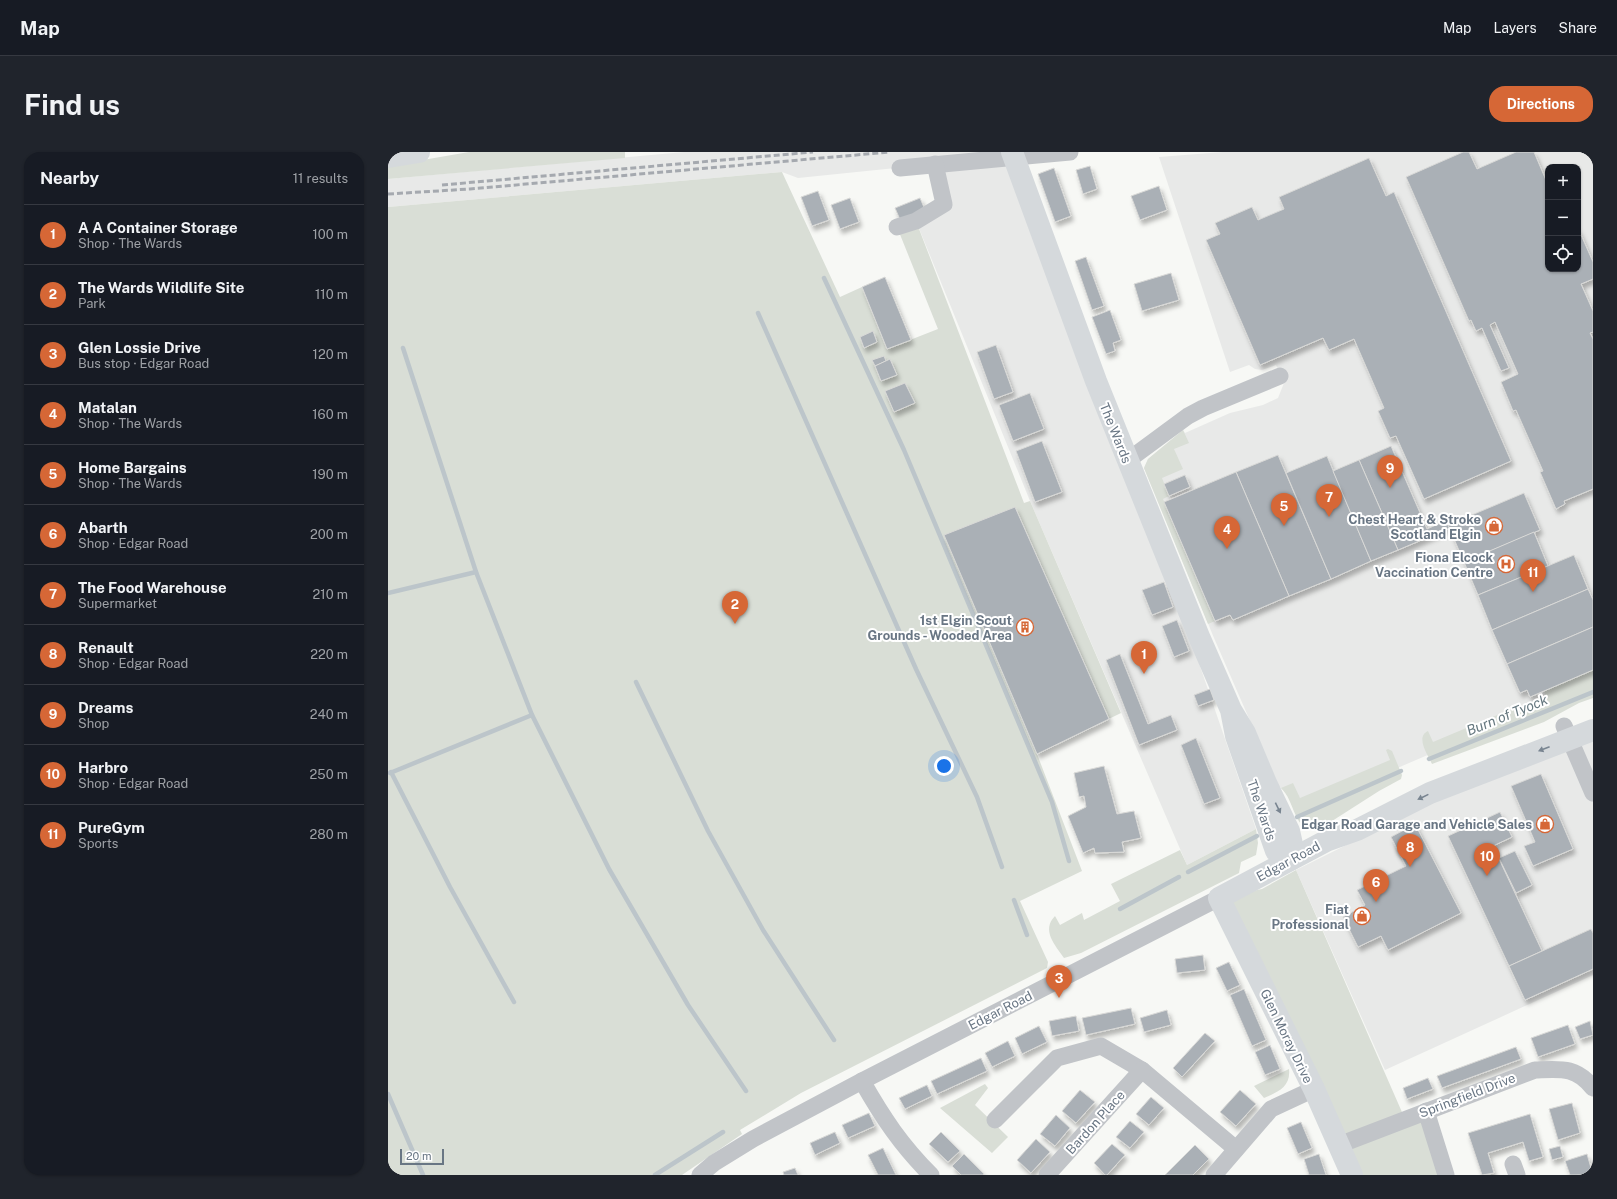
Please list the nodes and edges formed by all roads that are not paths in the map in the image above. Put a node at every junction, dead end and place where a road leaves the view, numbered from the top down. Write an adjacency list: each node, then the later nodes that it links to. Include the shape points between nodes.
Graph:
1 (419, 152): 4 (street)
2 (1070, 152): 3 (street)
3 (1013, 154): 6 (street); 9 (street, The Wards)
4 (388, 158)
5 (935, 164): 7 (street, via 944,204 916,221)
6 (900, 168)
7 (897, 227)
8 (1280, 376): 9 (street, via 1193,413)
9 (1127, 461): 14 (street, The Wards, via 1231,710 1245,733)
10 (1593, 715): 12 (street, Edgar Road)
11 (1593, 730): 12 (street, Edgar Road)
12 (1567, 732): 13 (street); 14 (street, Edgar Road, via 1444,787 1357,830 1320,844 1299,843)
13 (1593, 793)
14 (1282, 855): 15 (street, Edgar Road)
15 (1219, 898): 17 (street, Edgar Road); 19 (street, Glen Moray Drive)
16 (1142, 1070): 21 (street, via 1101,1046 1057,1058); 23 (street); 26 (street, Bardon Place)
17 (862, 1081): 24 (street, Edgar Road, via 753,1138); 25 (street, via 884,1120 909,1154)
18 (1593, 1088): 20 (street, Springfield Drive, via 1586,1078 1564,1068 1535,1070)
19 (1314, 1089): 22 (street, Glen Moray Drive); 23 (street, via 1271,1109)
20 (1426, 1111): 22 (street, Springfield Drive); 29 (street)
21 (994, 1120)
22 (1339, 1145): 28 (street, Glen Moray Drive)
23 (1236, 1149): 27 (street)
24 (700, 1175)
25 (931, 1175)
26 (1047, 1175)
27 (1214, 1175)
28 (1352, 1175)
29 (1446, 1175)

